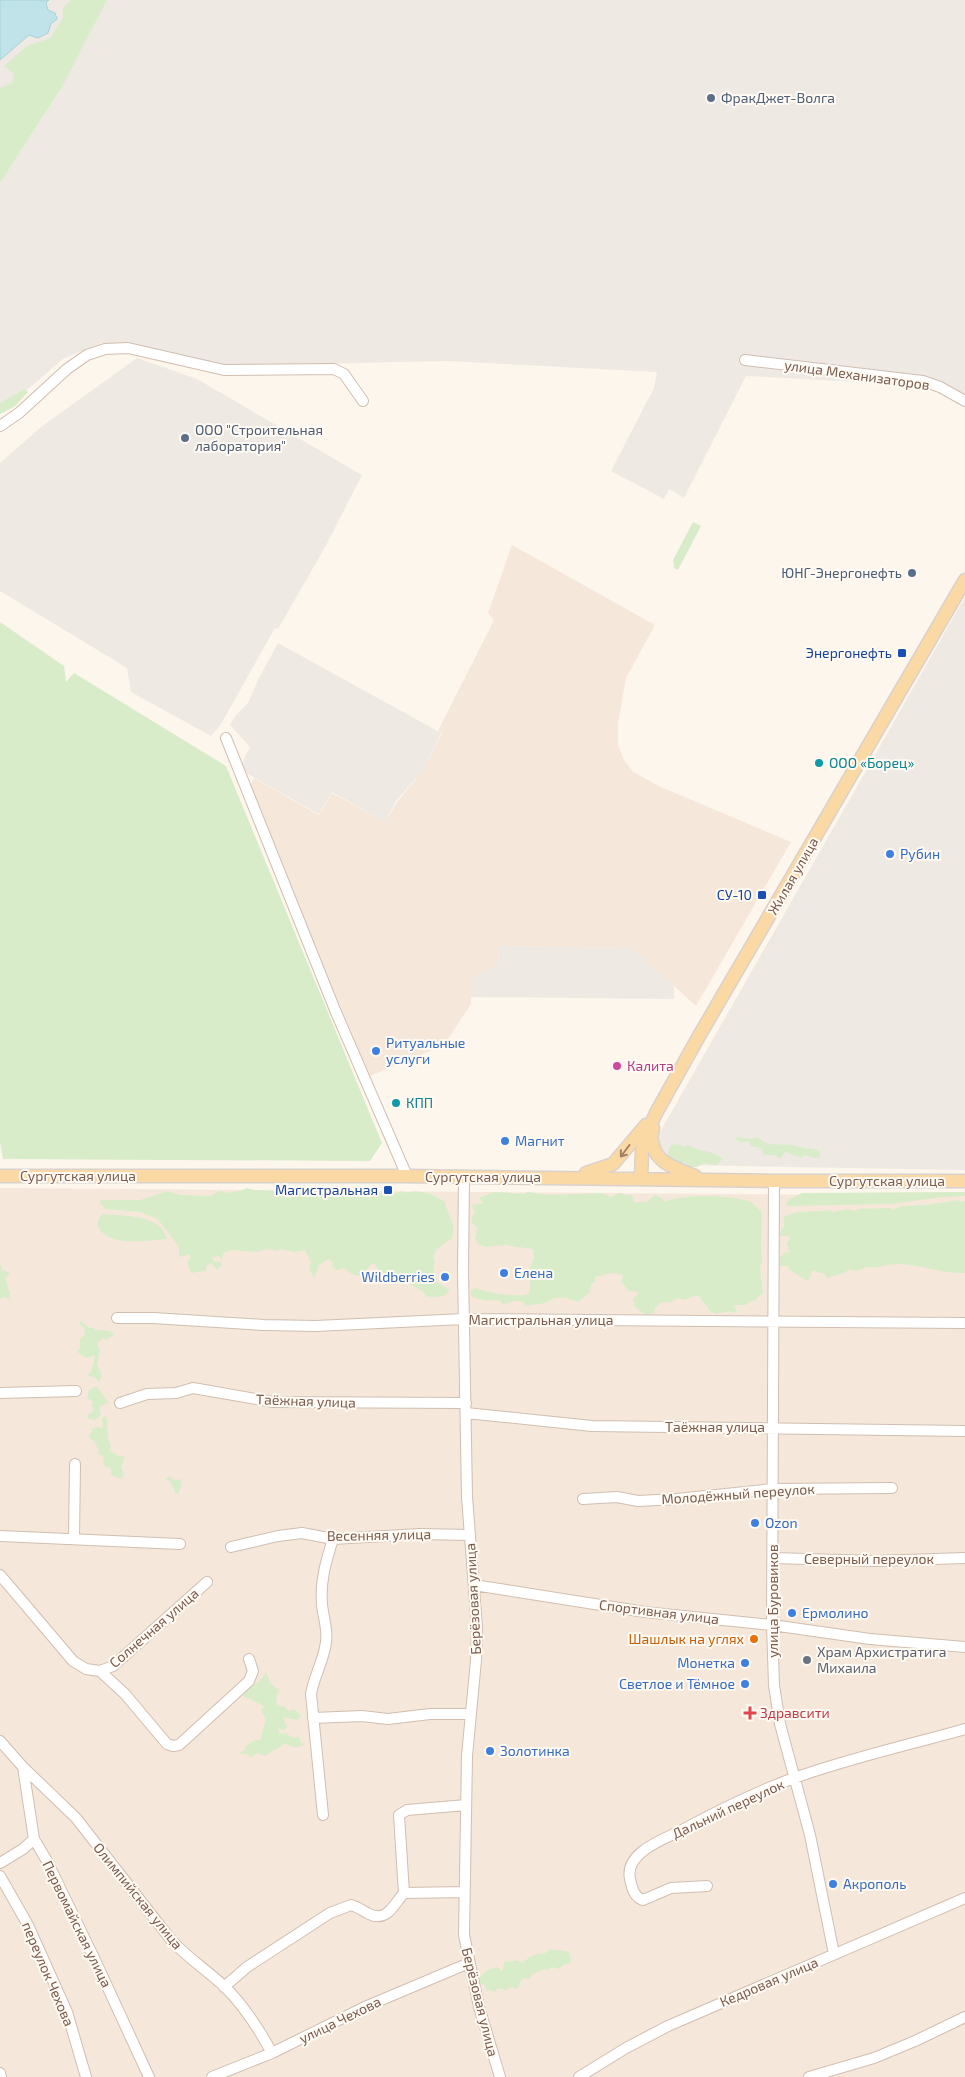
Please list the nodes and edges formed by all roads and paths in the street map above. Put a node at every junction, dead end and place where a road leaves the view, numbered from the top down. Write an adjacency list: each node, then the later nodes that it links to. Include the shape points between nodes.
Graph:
1 (745, 360): 3 (street, улица Механизаторов, via 923,382 940,386)
2 (364, 401): 4 (street, via 344,374 334,369 224,370 128,348 111,348 97,350 67,369)
3 (965, 401)
4 (0, 426)
5 (965, 580): 7 (main road, Жилая улица)
6 (226, 738): 9 (street, via 332,1002)
7 (656, 1113): 11 (main road, one-way to 11, via 614,1164); 12 (main road, Жилая улица, via 645,1138); 13 (main road, via 651,1137 656,1155 673,1168)
8 (0, 1176): 9 (main road, Сургутская улица)
9 (407, 1176): 10 (main road, Сургутская улица)
10 (464, 1176): 11 (main road, Сургутская улица); 17 (street, Берёзовая улица)
11 (570, 1177): 12 (main road, Сургутская улица)
12 (641, 1178): 13 (main road, Сургутская улица)
13 (704, 1180): 14 (main road, Сургутская улица)
14 (774, 1181): 15 (main road, Сургутская улица); 18 (street, улица Буровиков)
15 (965, 1181)
16 (117, 1318): 17 (street, Магистральная улица, via 316,1326)
17 (464, 1319): 18 (street, Магистральная улица); 23 (street, Берёзовая улица)
18 (773, 1320): 19 (street, Магистральная улица); 24 (street, улица Буровиков)
19 (965, 1323)
20 (76, 1391): 21 (street)
21 (0, 1392)
22 (120, 1403): 23 (street, Таёжная улица, via 146,1394 176,1393 193,1388 273,1402)
23 (466, 1408): 24 (street, Таёжная улица, via 592,1426); 30 (street, Берёзовая улица)
24 (773, 1428): 25 (street, Таёжная улица); 28 (street, улица Буровиков)
25 (965, 1431)
26 (75, 1464): 32 (street)
27 (892, 1488): 28 (street, Молодёжный переулок)
28 (773, 1489): 29 (street, Молодёжный переулок, via 667,1500); 36 (street, улица Буровиков)
29 (583, 1499)
30 (470, 1535): 33 (street, Весенняя улица); 40 (street, Берёзовая улица)
31 (0, 1536): 32 (street)
32 (74, 1539): 34 (street)
33 (333, 1539): 35 (street, Весенняя улица, via 302,1533); 46 (street, via 322,1580 327,1640 313,1681)
34 (180, 1544)
35 (230, 1547)
36 (773, 1558): 37 (street, Северный переулок, via 875,1561); 41 (street, улица Буровиков)
37 (965, 1558)
38 (0, 1575): 44 (street, via 73,1661 86,1669)
39 (207, 1582): 44 (street, Солнечная улица, via 113,1666)
40 (474, 1585): 41 (street, Спортивная улица, via 646,1612); 45 (street, Берёзовая улица, via 476,1660)
41 (772, 1625): 42 (street, Спортивная улица, via 870,1639); 50 (street, улица Буровиков, via 776,1703)
42 (965, 1647)
43 (249, 1659): 44 (street, via 253,1671 249,1682 180,1745 173,1746 167,1744 125,1694)
44 (100, 1672)
45 (470, 1714): 46 (street, via 388,1719 362,1716); 51 (street, Берёзовая улица)
46 (313, 1718): 52 (street)
47 (965, 1729): 50 (street, Дальний переулок)
48 (0, 1741): 49 (street, Олимпийская улица)
49 (23, 1767): 53 (street, Первомайская улица); 62 (street, Олимпийская улица, via 76,1818 172,1941)
50 (794, 1778): 56 (street, Дальний переулок, via 673,1834 641,1853 630,1866 632,1888 635,1895 643,1900 671,1888); 60 (street, улица Буровиков, via 810,1835)
51 (466, 1805): 57 (street, Берёзовая улица); 58 (street, via 408,1810 399,1815)
52 (322, 1815)
53 (34, 1839): 54 (street); 68 (street, Первомайская улица)
54 (0, 1863)
55 (0, 1876): 67 (street, переулок Чехова, via 28,1925 67,2012)
56 (707, 1886)
57 (464, 1892): 58 (street); 61 (street, Берёзовая улица, via 464,1935)
58 (404, 1893): 62 (street, via 383,1916 376,1917 351,1904 330,1913 247,1967)
59 (965, 1898): 60 (street, Кедровая улица)
60 (834, 1954): 71 (street, Кедровая улица, via 668,2026)
61 (469, 1963): 64 (street, улица Чехова, via 366,2006); 70 (street, Берёзовая улица)
62 (224, 1987): 64 (street, Олимпийская улица, via 243,2007)
63 (965, 2017): 72 (street, via 874,2058)
64 (272, 2053): 69 (street, улица Чехова)
65 (0, 2073): 66 (street)
66 (1, 2077)
67 (86, 2077)
68 (149, 2077)
69 (212, 2077)
70 (500, 2077)
71 (579, 2077)
72 (809, 2077)

